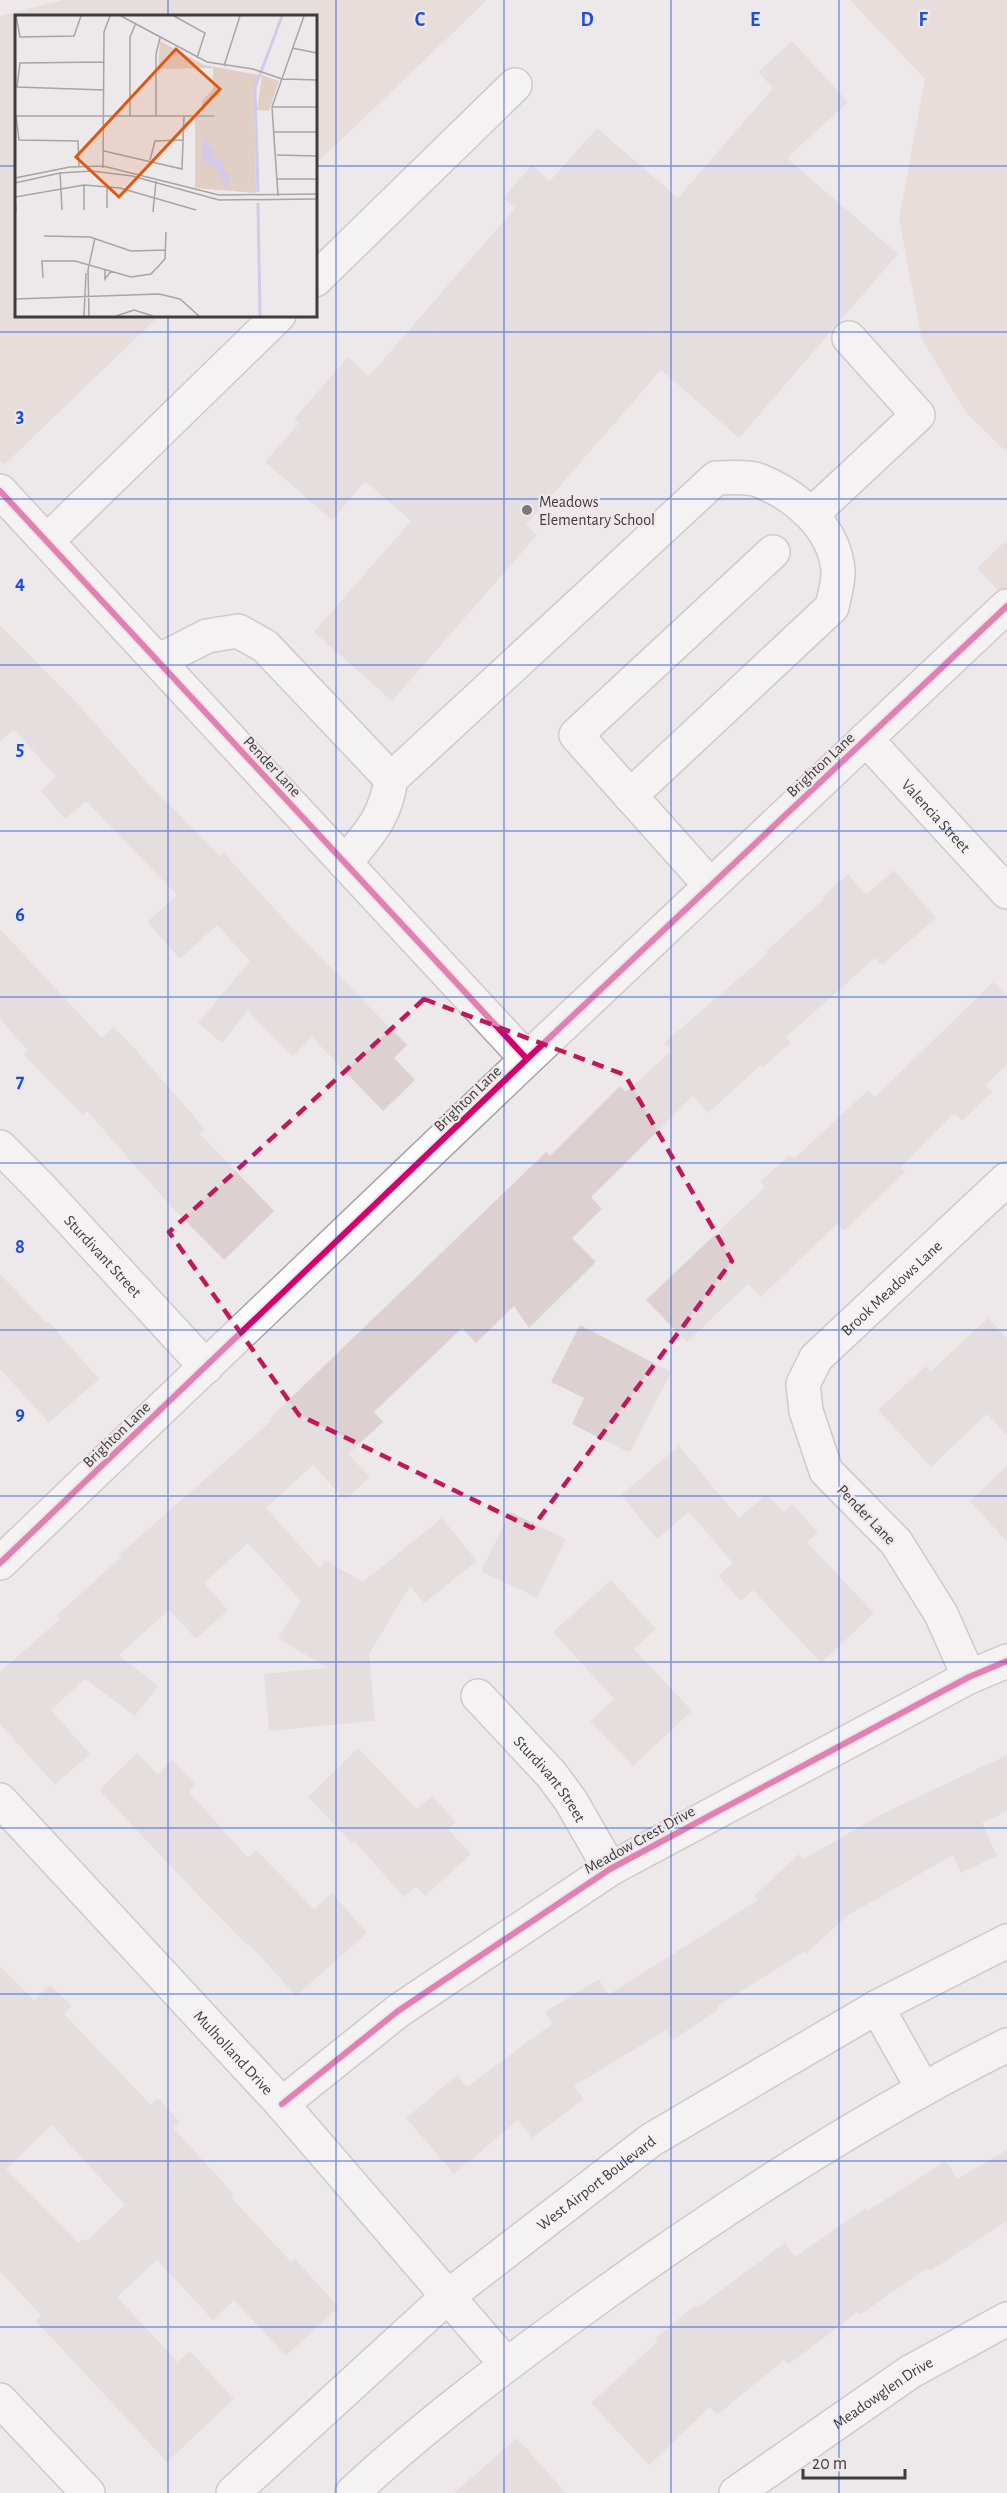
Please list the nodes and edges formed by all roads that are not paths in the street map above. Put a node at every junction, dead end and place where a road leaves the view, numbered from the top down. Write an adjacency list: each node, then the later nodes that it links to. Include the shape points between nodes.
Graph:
1 (515, 85): 2 (street)
2 (316, 279)
3 (278, 316): 7 (street)
4 (849, 338): 6 (street, via 918,415)
5 (0, 491): 7 (street, Pender Lane)
6 (812, 514): 12 (street, via 756,479 716,478); 13 (street, via 829,541 838,571 832,607)
7 (47, 541): 10 (street, Pender Lane)
8 (773, 552): 13 (street, via 576,735)
9 (1007, 606): 11 (street, Brighton Lane)
10 (158, 661): 12 (street, via 207,636 238,631 265,646); 14 (street, Pender Lane)
11 (866, 739): 15 (street, Brighton Lane); 16 (street, Valencia Street)
12 (391, 779): 14 (street, via 387,804 375,826)
13 (630, 796): 15 (street)
14 (345, 863): 17 (street, Pender Lane)
15 (710, 885): 17 (street, Brighton Lane)
16 (1007, 892)
17 (526, 1059): 20 (street, Brighton Lane)
18 (0, 1147): 20 (street, Sturdivant Street)
19 (1007, 1179): 21 (street, Brook Meadows Lane, via 816,1358 803,1384)
20 (207, 1367): 22 (street, Brighton Lane)
21 (806, 1411): 24 (street, Pender Lane, via 826,1471 896,1542 941,1614)
22 (0, 1563)
23 (1007, 1661): 24 (street, Meadow Crest Drive)
24 (969, 1677): 27 (street, Meadow Crest Drive)
25 (478, 1696): 27 (street, Sturdivant Street, via 551,1774)
26 (0, 1800): 32 (street, Mulholland Drive)
27 (610, 1869): 32 (street, Meadow Crest Drive, via 398,2011)
28 (1007, 1941): 29 (street, West Airport Boulevard)
29 (877, 2007): 31 (street); 33 (street, West Airport Boulevard, via 651,2140)
30 (1007, 2045): 31 (street)
31 (922, 2088): 35 (street, via 686,2234)
32 (282, 2104): 33 (street, Mulholland Drive)
33 (447, 2297): 35 (street, Mulholland Drive); 38 (street, West Airport Boulevard)
34 (1007, 2319): 40 (street, Meadowglen Drive, via 910,2372)
35 (507, 2364): 39 (street)
36 (0, 2400): 37 (street)
37 (88, 2493)
38 (233, 2493)
39 (352, 2493)
40 (736, 2493)

